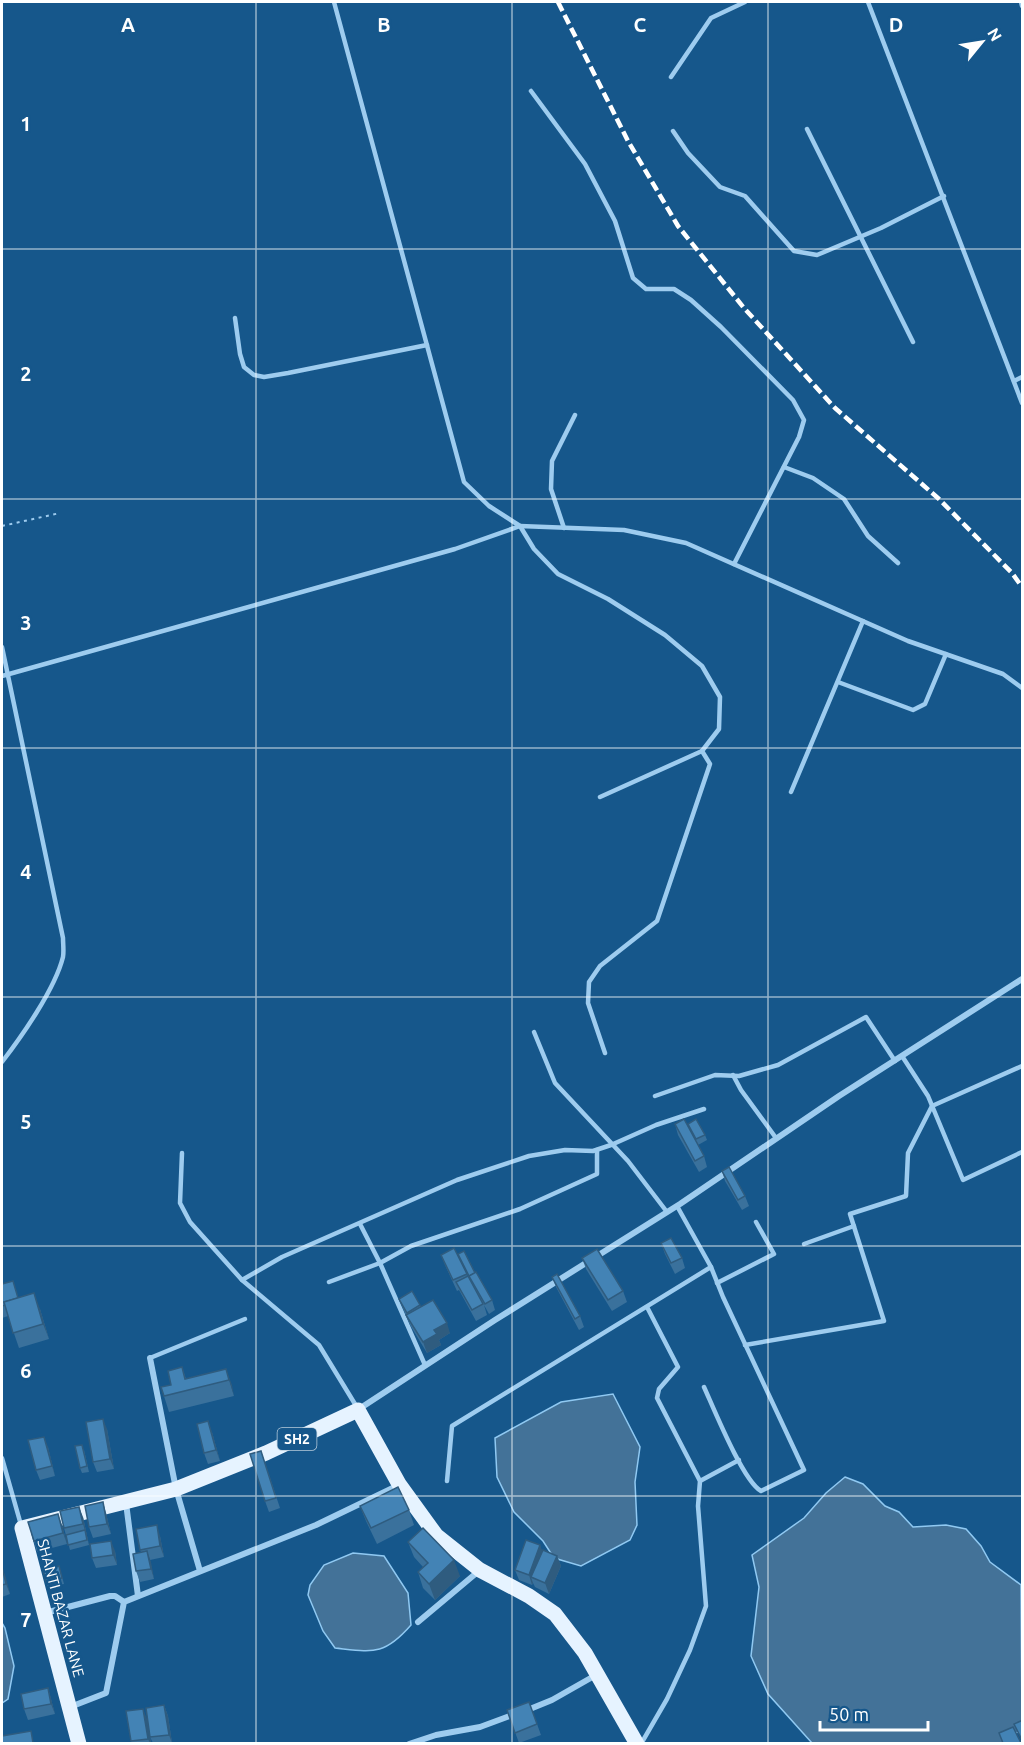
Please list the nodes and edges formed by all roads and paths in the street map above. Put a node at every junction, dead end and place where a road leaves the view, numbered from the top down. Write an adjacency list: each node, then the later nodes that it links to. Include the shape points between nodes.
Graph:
1 (334, 2): 12 (lane)
2 (746, 2): 4 (lane, via 711,18)
3 (868, 2): 8 (lane)
4 (671, 77)
5 (531, 91): 17 (lane, via 585,164 615,221 633,278 646,289 674,289 692,300 793,399 804,420)
6 (807, 129): 9 (lane)
7 (673, 131): 9 (lane, via 720,187 745,196 794,251 817,255)
8 (944, 196): 9 (lane); 14 (lane)
9 (861, 237): 11 (lane)
10 (235, 318): 12 (lane, via 244,368 254,375 288,373)
11 (913, 342)
12 (428, 345): 20 (lane, via 464,482 489,506)
13 (1023, 377): 14 (lane)
14 (1014, 381): 15 (lane)
15 (1023, 403)
16 (575, 415): 21 (lane, via 552,461 551,489)
17 (784, 466): 22 (lane, via 813,478 844,499 868,536); 23 (lane)
18 (60, 513): 19 (path)
19 (2, 526)
20 (519, 526): 21 (lane); 27 (lane, via 455,549); 30 (lane, via 558,574 608,599 665,635 702,666 720,697 719,729)
21 (564, 528): 23 (lane, via 624,530 686,543)
22 (898, 563)
23 (734, 564): 24 (lane)
24 (863, 621): 26 (lane); 28 (lane)
25 (2, 647): 27 (lane)
26 (946, 654): 28 (lane, via 930,695 922,707 914,710); 29 (lane, via 1003,674)
27 (4, 676): 39 (lane, via 59,917 63,955 49,989)
28 (838, 682): 31 (lane)
29 (1023, 688)
30 (702, 751): 32 (lane); 36 (lane, via 710,764 657,921 600,966 589,982 588,1003)
31 (791, 792)
32 (600, 797)
33 (1021, 980): 34 (lane); 37 (street)
34 (1023, 988)
35 (534, 1032): 46 (lane, via 555,1083)
36 (605, 1053)
37 (902, 1056): 38 (street); 43 (lane)
38 (895, 1060): 41 (lane, via 866,1017 778,1065); 45 (street)
39 (2, 1062)
40 (1023, 1066): 43 (lane)
41 (733, 1075): 42 (lane, via 715,1075); 45 (lane)
42 (655, 1096)
43 (932, 1106): 48 (lane, via 963,1180); 54 (lane, via 908,1153 906,1196 850,1214)
44 (704, 1109): 46 (lane)
45 (776, 1138): 50 (street)
46 (611, 1145): 47 (lane); 51 (lane)
47 (597, 1150): 53 (lane, via 529,1156 457,1180); 56 (lane, via 597,1174 520,1209 411,1246)
48 (1023, 1152)
49 (182, 1154): 58 (lane, via 180,1203 190,1222)
50 (677, 1206): 51 (street); 57 (lane)
51 (667, 1212): 65 (street)
52 (756, 1222): 60 (lane, via 774,1254)
53 (360, 1224): 56 (lane); 58 (lane, via 282,1257)
54 (854, 1226): 55 (lane); 63 (lane, via 884,1321)
55 (804, 1244)
56 (380, 1263): 59 (lane); 65 (lane)
57 (711, 1267): 60 (lane); 61 (lane)
58 (242, 1280): 67 (lane, via 319,1345)
59 (329, 1282)
60 (717, 1283): 63 (lane)
61 (647, 1306): 70 (lane, via 452,1426); 71 (lane, via 678,1367 659,1389 657,1401)
62 (245, 1319): 64 (lane)
63 (745, 1344): 69 (lane, via 804,1470 761,1491)
64 (150, 1358): 73 (street)
65 (425, 1365): 67 (street)
66 (704, 1387): 69 (lane)
67 (358, 1410): 72 (main road); 73 (main road, SHANTI BAZAR LANE / SH2, via 266,1454)
68 (2, 1458): 75 (lane)
69 (739, 1460): 71 (lane)
70 (447, 1480)
71 (700, 1480): 86 (lane, via 698,1506 706,1606 667,1699)
72 (399, 1485): 76 (main road, via 436,1535); 77 (street, via 316,1525)
73 (176, 1488): 74 (main road, SHANTI BAZAR LANE / SH2); 77 (street)
74 (126, 1503): 75 (main road, SHANTI BAZAR LANE / SH2); 78 (street)
75 (22, 1528): 80 (main road, SHANTI BAZAR LANE)
76 (480, 1570): 81 (street); 82 (main road, via 555,1614)
77 (200, 1572): 78 (street)
78 (138, 1596): 79 (street)
79 (124, 1602): 80 (street, via 110,1596); 83 (street, via 106,1693)
80 (44, 1613): 83 (main road, SHANTI BAZAR LANE)
81 (418, 1622)
82 (598, 1674): 85 (street, via 520,1713 462,1732); 86 (main road)
83 (70, 1707): 84 (main road, SHANTI BAZAR LANE)
84 (79, 1743)
85 (409, 1743)
86 (639, 1743)

